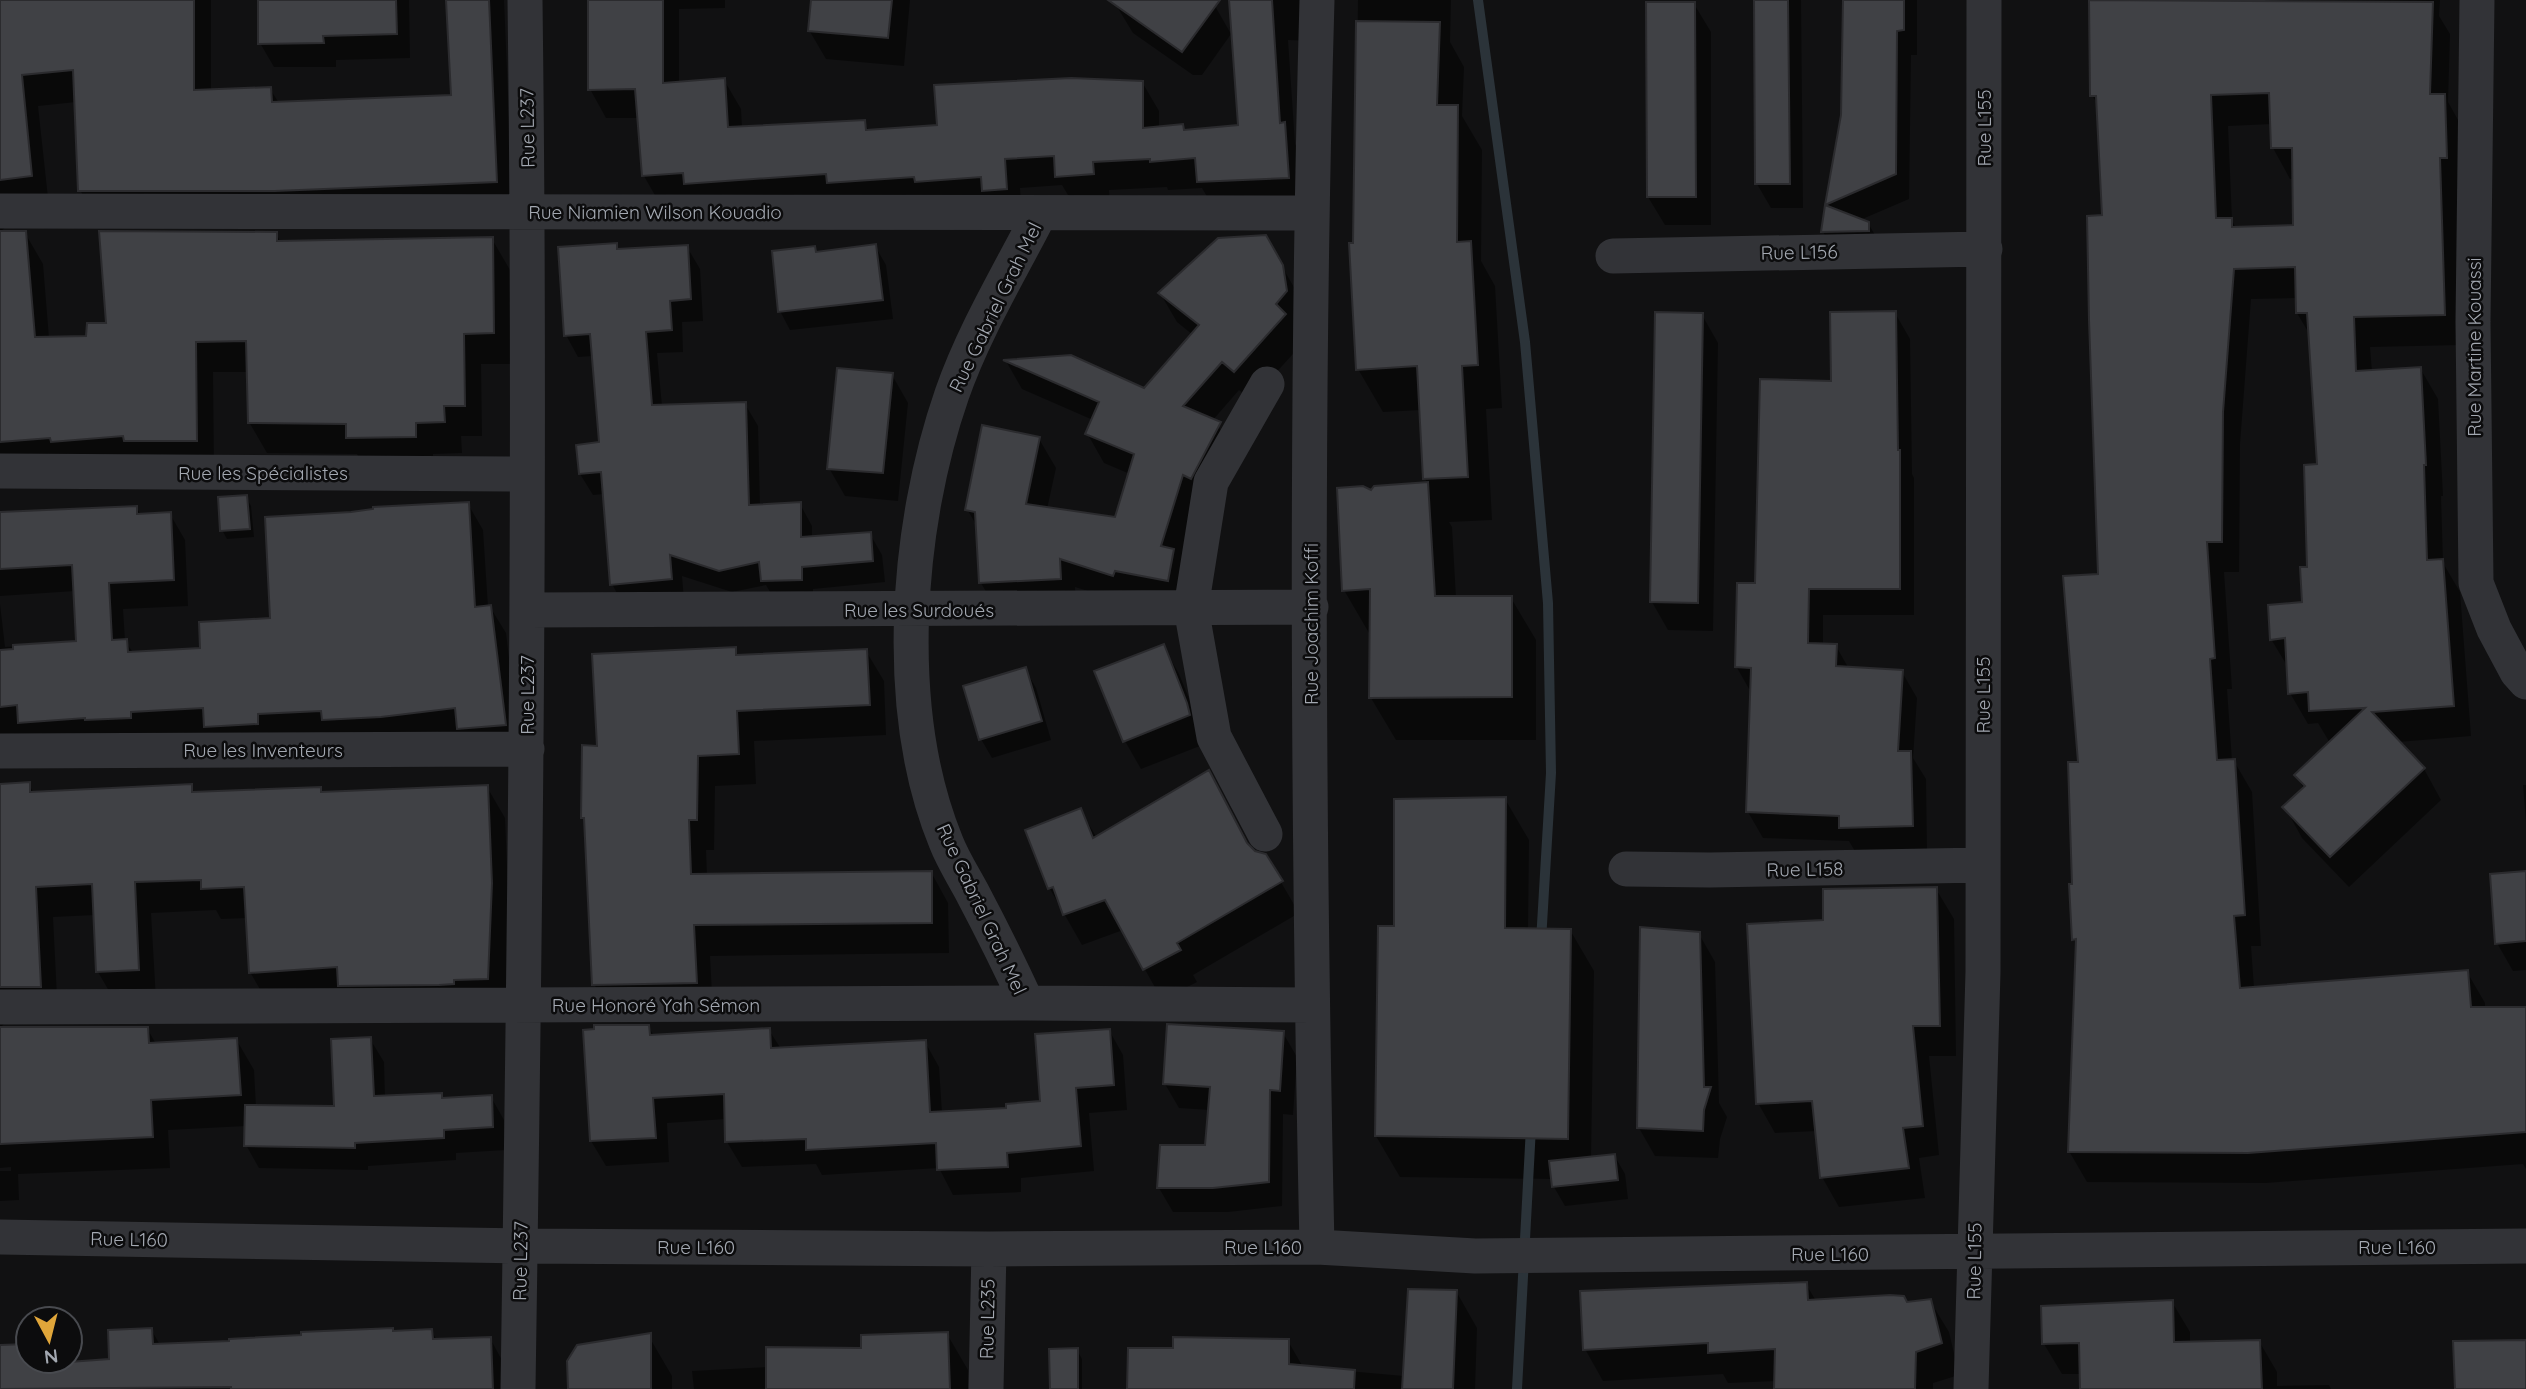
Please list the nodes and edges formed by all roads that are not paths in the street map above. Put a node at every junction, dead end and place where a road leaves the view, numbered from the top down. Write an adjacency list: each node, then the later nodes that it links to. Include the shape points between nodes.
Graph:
1 (525, 0): 6 (street, Rue L237)
2 (1317, 0): 8 (street, Rue Joachim Koffi)
3 (1984, 0): 9 (street, Rue L155)
4 (2477, 0): 18 (street, Rue Martine Kouassi, via 2476,583 2494,629)
5 (0, 211): 6 (street, Rue Niamien Wilson Kouadio)
6 (528, 212): 7 (street, Rue Niamien Wilson Kouadio); 13 (street, Rue L237)
7 (1041, 213): 8 (street, Rue Niamien Wilson Kouadio); 17 (street, Rue Gabriel Grah Mel, via 952,393 929,480)
8 (1311, 213): 14 (street, Rue Joachim Koffi)
9 (1985, 249): 10 (street, Rue L156); 22 (street, Rue L155)
10 (1613, 256)
11 (1267, 384): 15 (street, via 1211,482)
12 (0, 471): 13 (street, Rue les Spécialistes)
13 (527, 474): 16 (street, Rue L237)
14 (1311, 607): 15 (street, Rue les Surdoués); 26 (street, Rue Joachim Koffi)
15 (1191, 608): 17 (street, Rue les Surdoués); 21 (street, via 1214,737)
16 (527, 610): 17 (street, Rue les Surdoués); 19 (street, Rue L237)
17 (911, 610): 24 (street, Rue Gabriel Grah Mel, via 918,736 932,798 946,843)
18 (2526, 682)
19 (527, 749): 20 (street, Rue les Inventeurs); 25 (street, Rue L237)
20 (0, 751)
21 (1265, 834)
22 (1983, 865): 23 (street, Rue L158); 33 (street, Rue L155)
23 (1626, 869)
24 (1027, 1003): 25 (street, Rue Honoré Yah Sémon); 26 (street, Rue Honoré Yah Sémon)
25 (525, 1006): 27 (street, Rue Honoré Yah Sémon); 29 (street, Rue L237)
26 (1312, 1006): 31 (street, Rue Joachim Koffi)
27 (0, 1007)
28 (0, 1237): 29 (street, Rue L160)
29 (520, 1246): 32 (street, Rue L160); 34 (street, Rue L237)
30 (2526, 1246): 33 (street, Rue L160)
31 (1317, 1247): 32 (street, Rue L160); 33 (street, Rue L160, via 1475,1256)
32 (989, 1249): 35 (street, Rue L235)
33 (1974, 1252): 36 (street, Rue L155)
34 (518, 1389)
35 (986, 1389)
36 (1971, 1389)

